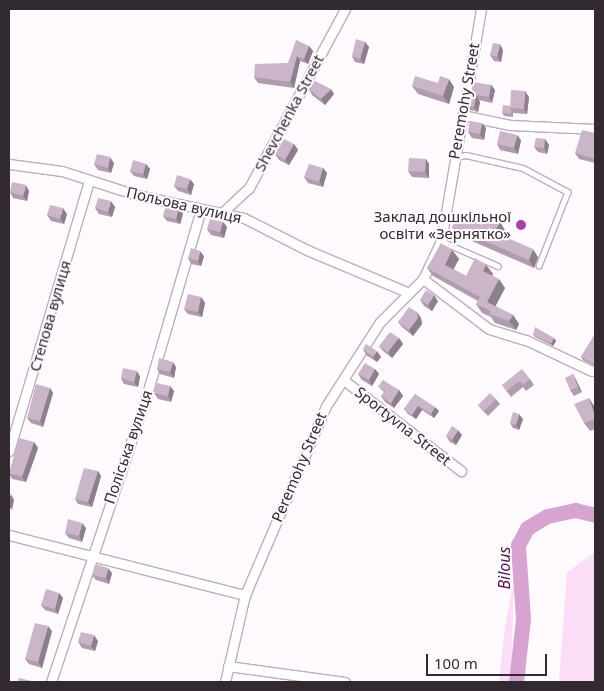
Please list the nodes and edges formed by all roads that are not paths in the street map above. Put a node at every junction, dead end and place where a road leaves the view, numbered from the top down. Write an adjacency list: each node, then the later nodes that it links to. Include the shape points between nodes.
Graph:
1 (345, 9): 9 (street, Shevchenka Street, via 249,188)
2 (481, 9): 3 (street, Peremohy Street)
3 (462, 115): 4 (street, via 510,125); 5 (street, Peremohy Street)
4 (595, 129)
5 (454, 157): 10 (street, Peremohy Street); 12 (lane, via 466,155 523,168 568,192)
6 (9, 164): 7 (street, Польова вулиця, via 62,171)
7 (88, 181): 8 (street, Польова вулиця); 17 (street, Степова вулиця)
8 (201, 209): 9 (street, Польова вулиця); 20 (street, Поліська вулиця, via 149,387)
9 (224, 211): 14 (street, Польова вулиця)
10 (441, 241): 11 (lane); 13 (street, Peremohy Street)
11 (498, 266)
12 (539, 266)
13 (422, 279): 14 (street, Peremohy Street); 15 (street, via 489,328 526,340)
14 (407, 292): 16 (street, Peremohy Street, via 380,322)
15 (594, 374)
16 (345, 381): 18 (street, Sportyvna Street); 21 (street, Peremohy Street, via 326,406)
17 (9, 451)
18 (461, 471)
19 (9, 535): 20 (street)
20 (90, 556): 21 (street); 23 (street, Поліська вулиця)
21 (245, 595): 22 (street, Peremohy Street)
22 (228, 666): 24 (street, Peremohy Street); 25 (street)
23 (51, 682)
24 (225, 682)
25 (345, 682)

